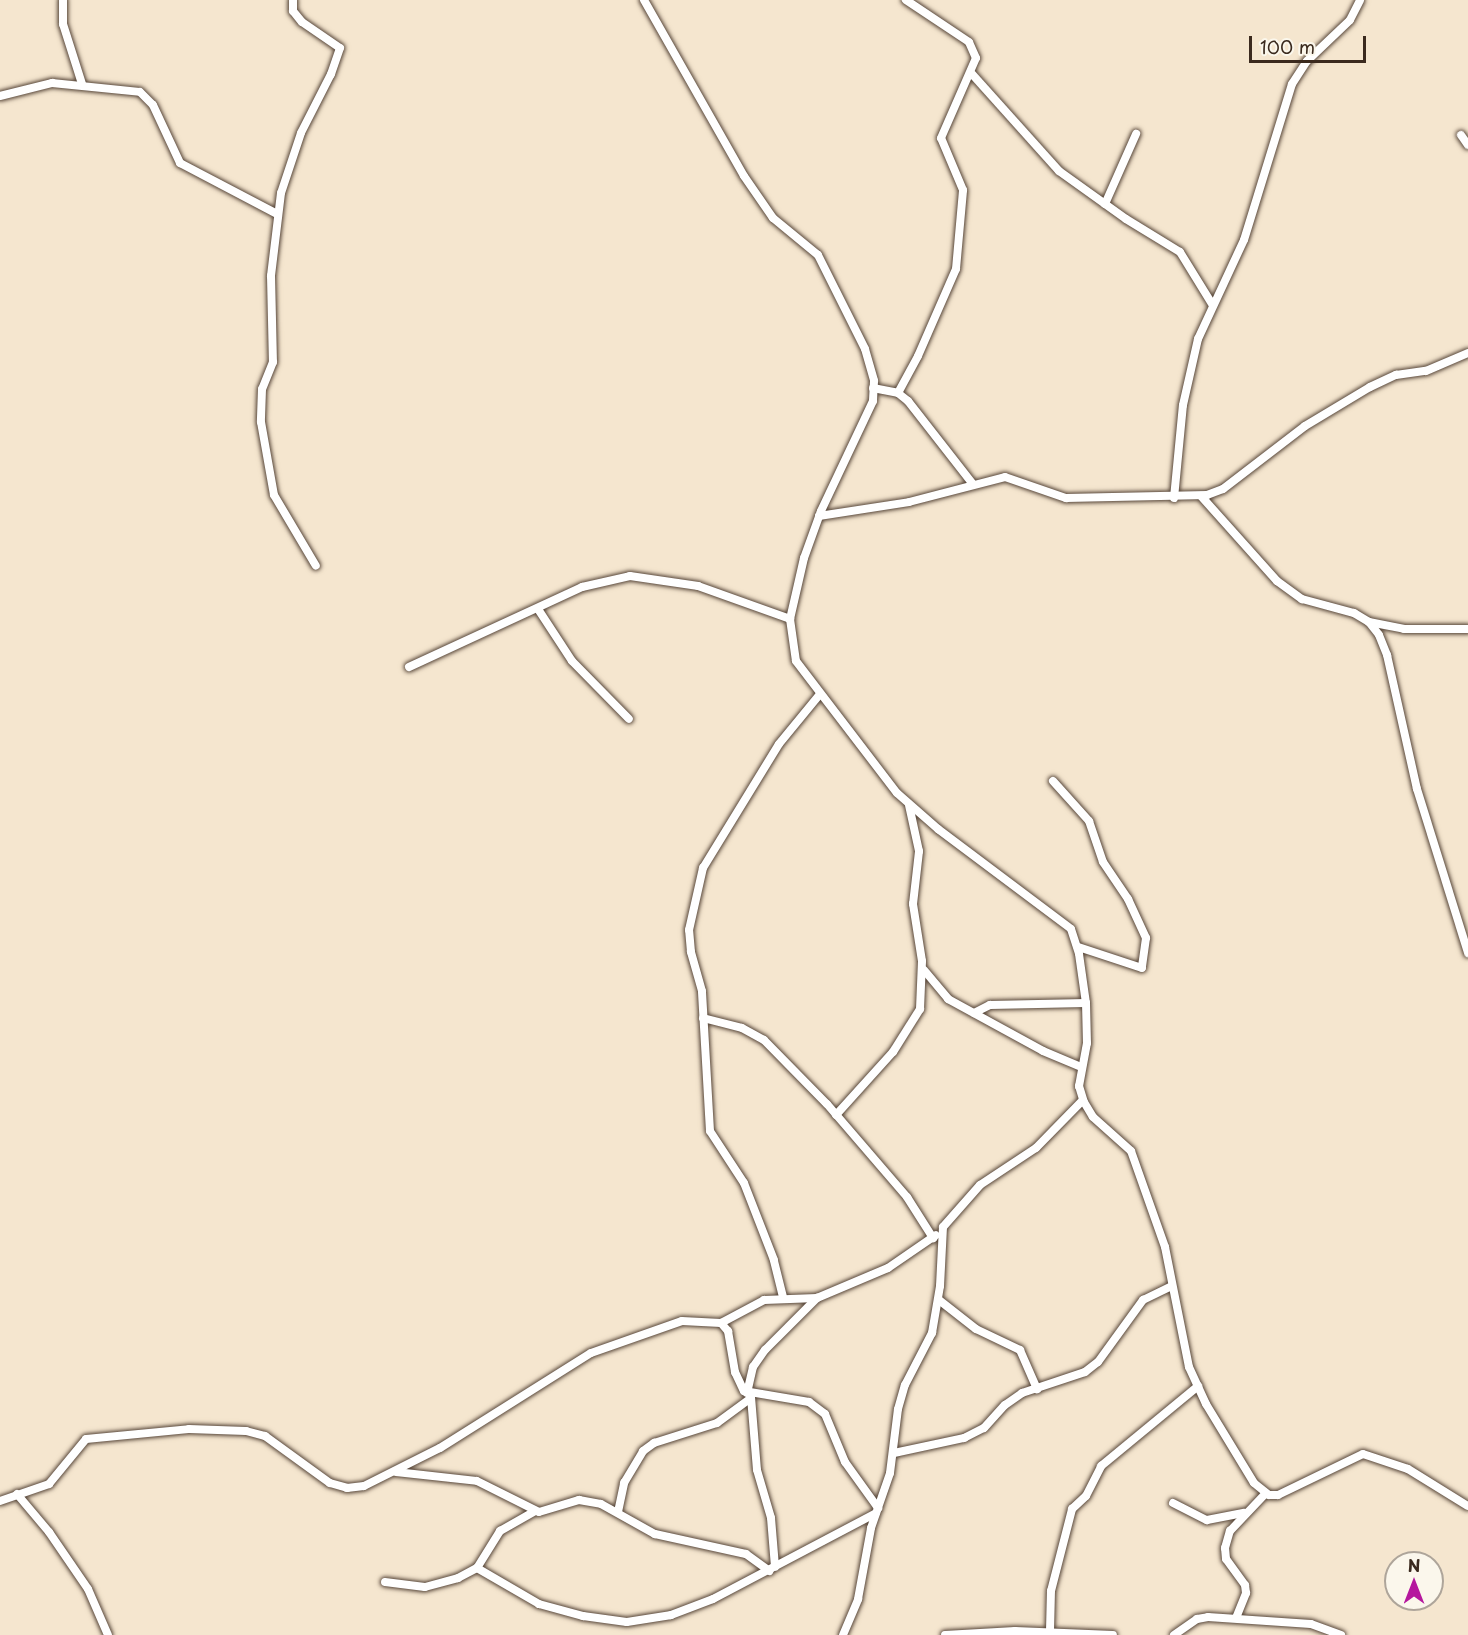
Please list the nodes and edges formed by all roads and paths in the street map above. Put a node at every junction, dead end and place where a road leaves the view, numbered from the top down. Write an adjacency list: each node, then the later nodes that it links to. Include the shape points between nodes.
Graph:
1 (63, 0): 7 (street, via 63,24)
2 (293, 0): 13 (street, via 293,11 302,22 340,48 301,133)
3 (644, 0): 16 (street, via 744,176 773,218 818,255 865,349)
4 (906, 0): 6 (street, via 969,42 976,58)
5 (1360, 0): 14 (street, via 1350,20 1307,61 1292,84 1244,240)
6 (972, 74): 12 (street, via 1059,171); 17 (street, via 941,138 963,190 956,269)
7 (82, 84): 8 (street, via 35,84); 13 (street, via 140,92 153,105 180,163)
8 (0, 96)
9 (1136, 134): 12 (street)
10 (1461, 135): 11 (street)
11 (1468, 145)
12 (1105, 204): 14 (street, via 1180,252)
13 (277, 214): 22 (street, via 271,276 273,362 262,389 261,422 274,495)
14 (1212, 304): 20 (street, via 1198,339 1183,405)
15 (1468, 353): 19 (street, via 1426,371 1396,375 1370,387 1305,426 1223,489)
16 (873, 388): 17 (street); 21 (street, via 873,400)
17 (898, 393): 18 (street, via 917,411)
18 (972, 483): 20 (street, via 1005,477 1066,498); 21 (street, via 909,502)
19 (1201, 496): 20 (street); 25 (street, via 1277,581 1302,598 1354,613)
20 (1174, 498)
21 (819, 516): 24 (street, via 804,558)
22 (316, 567)
23 (538, 609): 24 (street, via 582,587 630,576 698,586); 27 (street); 29 (street, via 572,662)
24 (790, 619): 28 (street, via 796,661)
25 (1369, 622): 26 (street, via 1404,629); 33 (street, via 1387,655 1417,789)
26 (1468, 629)
27 (409, 667)
28 (820, 694): 31 (street); 37 (street, via 779,744 703,868 689,930 702,991)
29 (629, 719)
30 (1053, 782): 32 (street, via 1089,820 1103,862 1128,899 1146,938 1142,968)
31 (909, 804): 32 (street, via 1065,922); 34 (street, via 919,851 913,904)
32 (1078, 947): 35 (street)
33 (1468, 952)
34 (922, 968): 36 (street, via 948,999); 40 (street, via 920,1008 911,1025 893,1052)
35 (1086, 1003): 36 (street, via 990,1005); 38 (street, via 1087,1043)
36 (974, 1012): 38 (street, via 1043,1052)
37 (703, 1018): 40 (street, via 742,1028 764,1040); 44 (street, via 710,1131 744,1183 774,1260)
38 (1081, 1066): 39 (street)
39 (1083, 1100): 41 (street, via 1036,1148 980,1185 957,1208); 43 (street, via 1093,1117 1131,1150 1161,1236)
40 (836, 1115): 42 (street, via 921,1215)
41 (942, 1231): 42 (street); 46 (street)
42 (933, 1238): 45 (street, via 888,1268)
43 (1172, 1286): 48 (street, via 1189,1367); 49 (street, via 1143,1300 1098,1362 1086,1372)
44 (783, 1297): 45 (street); 47 (street, via 754,1304)
45 (817, 1298): 50 (street, via 753,1367)
46 (939, 1300): 49 (street, via 976,1329 1020,1350); 51 (street, via 932,1333 905,1385 898,1409)
47 (721, 1323): 50 (street, via 728,1330 735,1372); 52 (street, via 682,1321 591,1353)
48 (1198, 1386): 53 (street, via 1241,1463); 66 (street, via 1101,1466 1086,1496 1072,1509 1051,1591)
49 (1037, 1389): 51 (street, via 1022,1393 984,1428 964,1438)
50 (750, 1396): 58 (street, via 801,1400 825,1414 845,1462); 60 (street, via 717,1423 654,1443 643,1451 624,1483); 63 (street, via 756,1460 771,1518)
51 (894, 1453): 58 (street)
52 (395, 1472): 54 (street, via 364,1486 347,1488 330,1483 265,1436 246,1431 189,1429 86,1439 50,1484); 59 (street, via 477,1481)
53 (1266, 1493): 57 (street, via 1278,1496 1291,1492 1363,1454 1408,1468); 61 (street)
54 (17, 1494): 55 (street); 67 (street, via 50,1532 88,1589)
55 (0, 1501)
56 (1173, 1503): 61 (street, via 1207,1520)
57 (1468, 1506)
58 (877, 1510): 63 (street); 68 (street, via 866,1567)
59 (535, 1511): 60 (street, via 547,1512 579,1500); 62 (street, via 500,1531)
60 (618, 1512): 63 (street, via 655,1534 746,1554)
61 (1245, 1513): 65 (street, via 1230,1531 1225,1548 1226,1559 1245,1585 1246,1593)
62 (477, 1568): 63 (street, via 539,1604 582,1616 627,1622 671,1615); 64 (street, via 425,1587)
63 (772, 1569)
64 (385, 1582)
65 (1236, 1618): 71 (street, via 1197,1619); 72 (street, via 1311,1624)
66 (1050, 1631): 69 (street); 70 (street)
67 (108, 1635)
68 (843, 1635)
69 (945, 1635)
70 (1113, 1635)
71 (1174, 1635)
72 (1341, 1635)

